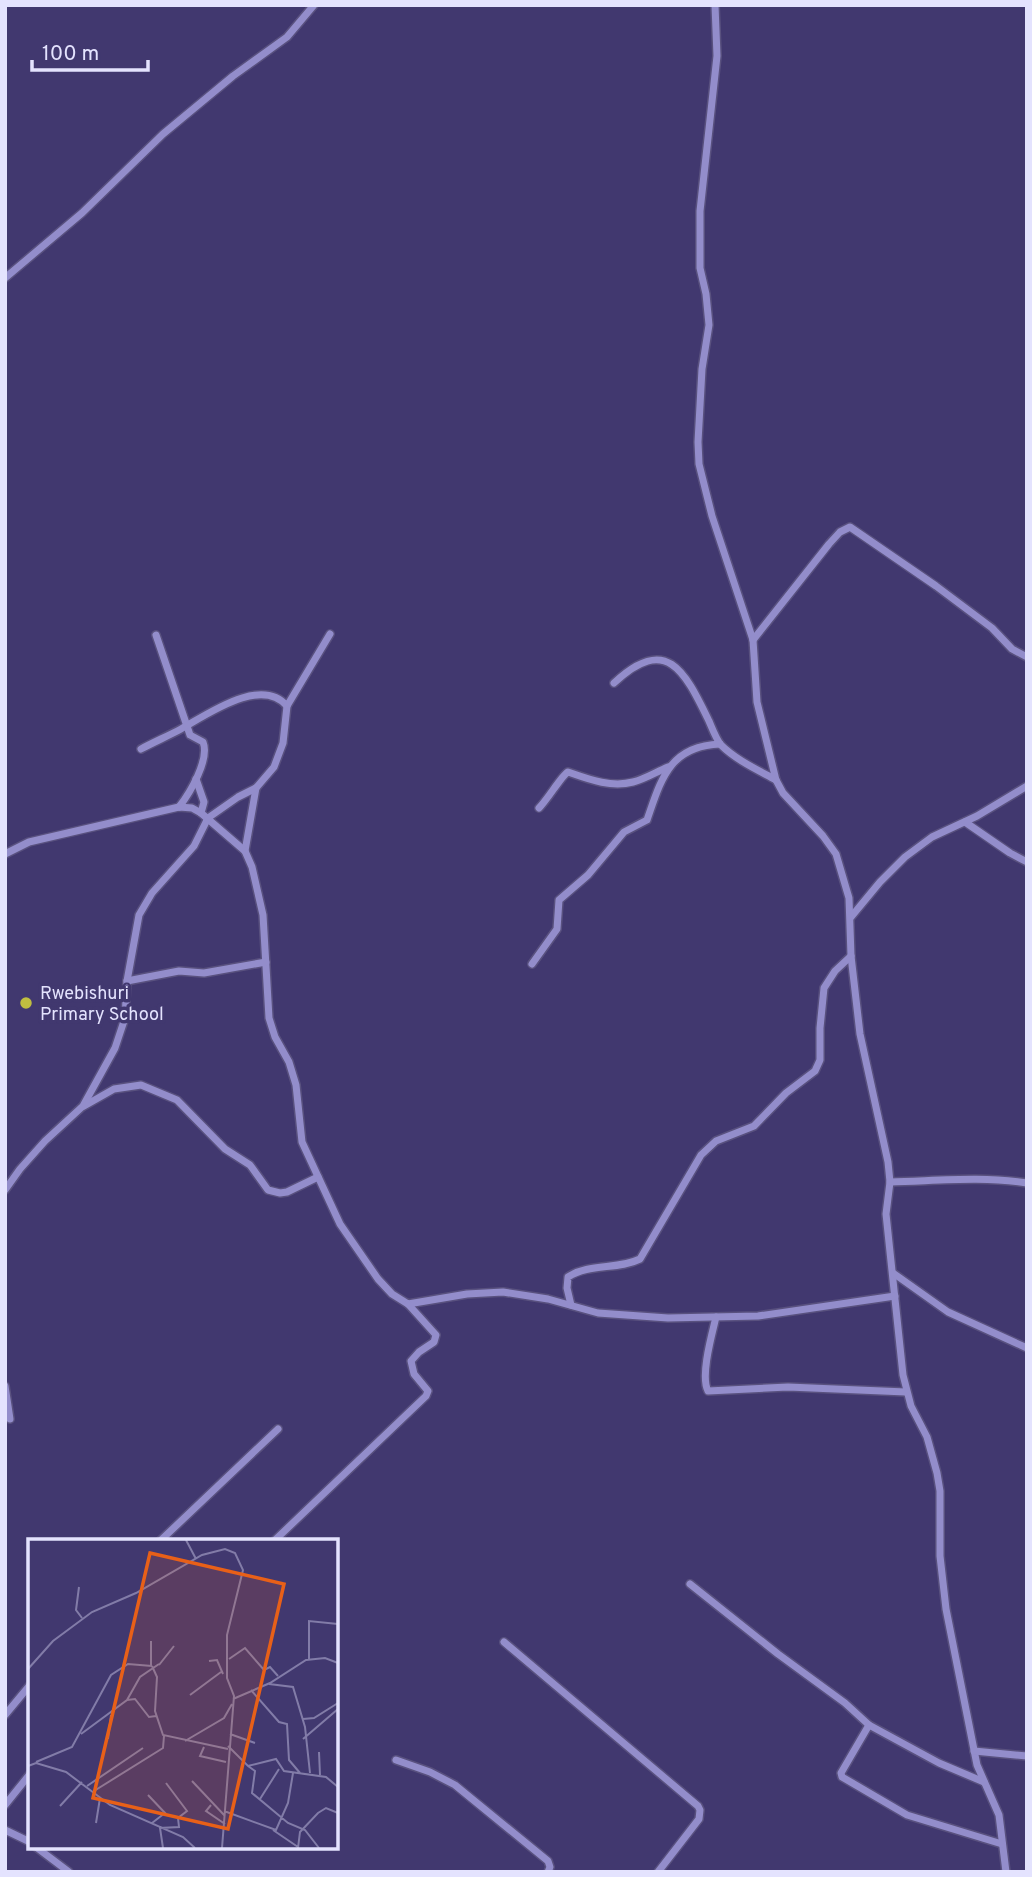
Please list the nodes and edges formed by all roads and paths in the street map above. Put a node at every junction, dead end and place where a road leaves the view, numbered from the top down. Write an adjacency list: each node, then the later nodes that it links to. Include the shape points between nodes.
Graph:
1 (314, 5): 3 (street, via 286,37 163,134 82,213)
2 (715, 5): 6 (street, via 717,56 700,211 700,268 709,325 702,369 699,464)
3 (5, 278)
4 (330, 634): 9 (street)
5 (156, 635): 10 (street)
6 (753, 640): 7 (street, via 829,544 850,527); 15 (street, via 757,702)
7 (1027, 657)
8 (614, 683): 11 (street, via 641,662 671,663 684,674)
9 (287, 706): 10 (street, via 272,695 242,698); 17 (street, via 279,758)
10 (188, 725): 12 (street); 14 (street, via 190,735 203,742 206,751)
11 (720, 744): 13 (street, via 687,752); 15 (street)
12 (141, 749)
13 (668, 767): 19 (street, via 622,784 592,781 568,772); 29 (street, via 647,820 624,832 588,875 559,900 557,929)
14 (195, 778): 18 (street); 20 (street, via 204,802)
15 (776, 780): 26 (street, via 836,854)
16 (1027, 786): 22 (street)
17 (256, 788): 21 (street); 23 (street)
18 (179, 807): 20 (street); 24 (street, via 29,842)
19 (539, 808)
20 (201, 813): 21 (street)
21 (208, 818): 23 (street); 30 (street, via 194,846 152,893 139,915)
22 (965, 822): 25 (street); 26 (street, via 932,837 905,857)
23 (245, 851): 28 (street, via 263,915)
24 (5, 854)
25 (1027, 862)
26 (851, 918): 27 (street)
27 (851, 956): 33 (street, via 860,1034); 39 (street, via 824,988 820,1060 815,1071 754,1126 716,1141 701,1155 640,1259 568,1277)
28 (266, 962): 30 (street); 32 (street, via 269,1018 289,1062 302,1142)
29 (532, 964)
30 (127, 981): 31 (street, via 121,1033)
31 (83, 1107): 32 (street, via 114,1089 141,1085 177,1100 225,1149 250,1165 268,1190 287,1192); 35 (street, via 28,1159)
32 (318, 1177): 38 (street, via 340,1224 379,1279)
33 (890, 1182): 34 (street); 36 (street, via 886,1214)
34 (1027, 1182)
35 (5, 1190)
36 (893, 1273): 37 (street); 41 (street, via 948,1312)
37 (895, 1296): 40 (street, via 758,1316); 43 (street)
38 (408, 1304): 39 (street, via 503,1292); 47 (street, via 436,1335 411,1362 428,1391 426,1396)
39 (571, 1305): 40 (street, via 633,1317)
40 (716, 1317): 43 (street, via 705,1382 708,1391 788,1387)
41 (1027, 1348)
42 (5, 1386): 44 (street)
43 (906, 1392): 53 (street, via 927,1437 937,1473 946,1609)
44 (10, 1419)
45 (278, 1429): 46 (street)
46 (162, 1539)
47 (276, 1539)
48 (690, 1584): 52 (street)
49 (504, 1642): 67 (street, via 698,1806 699,1819)
50 (28, 1687): 51 (street)
51 (5, 1715)
52 (869, 1725): 57 (street); 61 (street, via 842,1777 907,1815)
53 (974, 1751): 54 (street); 57 (street)
54 (1027, 1756)
55 (396, 1760): 66 (street, via 456,1785 548,1861)
56 (28, 1776): 58 (street)
57 (985, 1782): 61 (street, via 999,1815)
58 (5, 1805)
59 (5, 1830): 60 (street)
60 (28, 1841)
61 (1002, 1844): 68 (street)
62 (38, 1849): 63 (street)
63 (52, 1860): 64 (street); 65 (street)
64 (57, 1872)
65 (69, 1872)
66 (548, 1872)
67 (658, 1872)
68 (1006, 1872)

